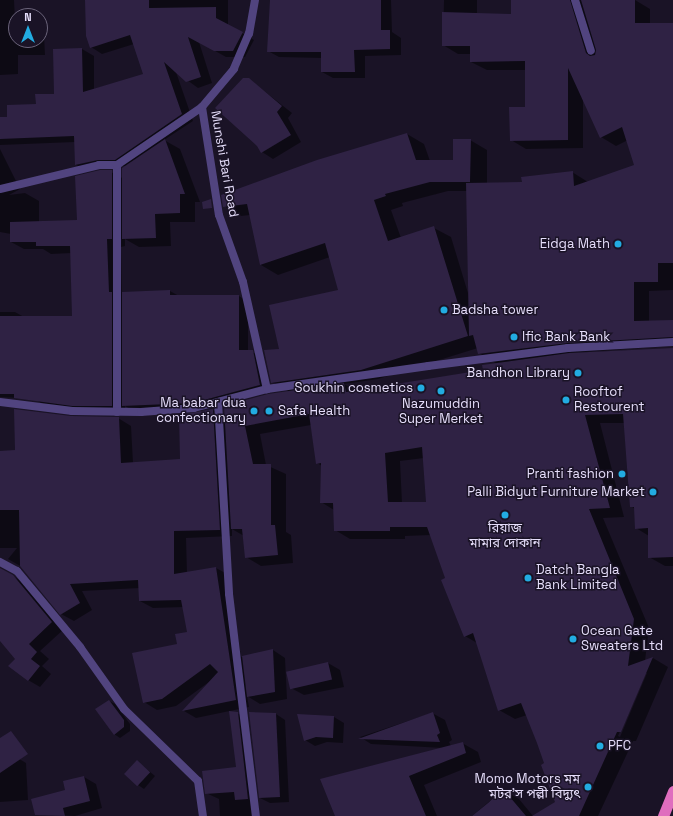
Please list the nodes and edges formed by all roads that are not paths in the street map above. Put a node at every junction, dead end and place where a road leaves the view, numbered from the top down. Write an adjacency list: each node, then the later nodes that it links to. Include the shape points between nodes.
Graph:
1 (255, 0): 4 (street, Munshi Bari Road, via 248,33 234,69)
2 (575, 0): 3 (street)
3 (591, 51)
4 (202, 107): 5 (street); 8 (street, Munshi Bari Road, via 219,215 243,282)
5 (117, 165): 6 (street, via 99,165); 11 (street)
6 (0, 189)
7 (673, 342): 8 (street, via 568,348)
8 (267, 389): 10 (street)
9 (0, 402): 11 (street, via 72,411)
10 (218, 402): 11 (street, via 194,408); 15 (street, via 228,594)
11 (117, 412)
12 (0, 562): 14 (street, via 17,571 80,647 124,709 198,781)
13 (673, 791): 16 (highway)
14 (203, 816)
15 (256, 816)
16 (662, 816)

